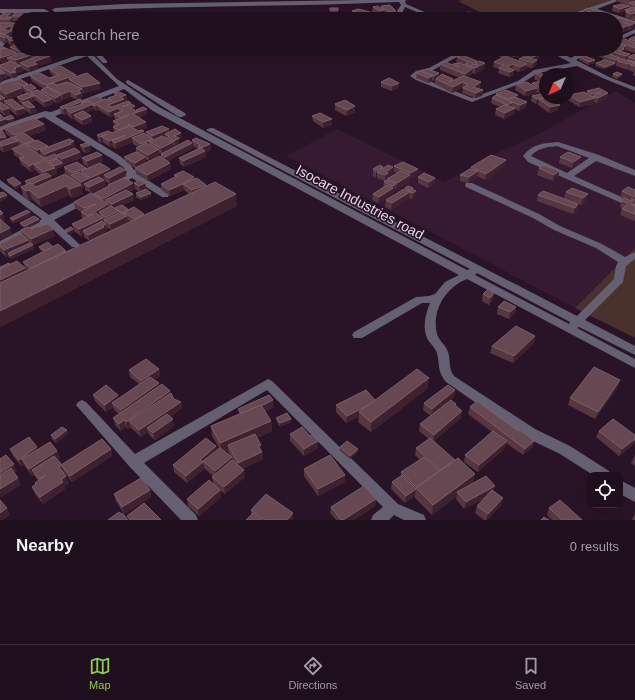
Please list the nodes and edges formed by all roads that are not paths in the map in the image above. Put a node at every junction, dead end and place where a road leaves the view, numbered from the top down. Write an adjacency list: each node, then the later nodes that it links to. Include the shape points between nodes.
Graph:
1 (617, 0): 3 (street)
2 (403, 2): 8 (street, via 124,6); 9 (street); 10 (street)
3 (592, 8): 11 (street); 12 (street)
4 (0, 11): 5 (street)
5 (45, 11): 6 (street); 7 (street, via 49,9)
6 (48, 12)
7 (53, 12)
8 (72, 12)
9 (400, 12)
10 (424, 12)
11 (580, 12)
12 (598, 12)
13 (623, 20): 14 (street)
14 (635, 23)
15 (635, 31): 16 (street)
16 (623, 37)
17 (0, 42): 18 (street)
18 (0, 46)
19 (75, 56): 26 (street)
20 (93, 56): 27 (street, Isocare Industries road)
21 (94, 56): 45 (street, Isocare Industries road, via 130,84 174,110)
22 (456, 56): 25 (street, via 413,76 472,100 520,82 536,72)
23 (562, 56): 25 (street)
24 (582, 56): 25 (street)
25 (574, 62): 28 (street)
26 (0, 84)
27 (124, 87): 29 (street); 45 (street, Isocare Industries road, via 200,136)
28 (635, 89)
29 (48, 117): 30 (street, via 48,113); 34 (street, via 117,158)
30 (0, 129)
31 (596, 157): 33 (street); 35 (street); 35 (street, via 558,144 533,149 527,156 530,160)
32 (152, 163): 34 (street)
33 (635, 173)
34 (132, 174): 38 (street); 40 (street)
35 (568, 176): 39 (street)
36 (0, 183): 40 (street)
37 (469, 185): 44 (street, via 599,246)
38 (165, 195)
39 (635, 206)
40 (49, 220): 41 (street); 42 (street)
41 (0, 245)
42 (75, 245)
43 (635, 256): 44 (street)
44 (624, 262): 47 (street, via 619,280)
45 (472, 272): 46 (street, via 456,279); 47 (street, Isocare Industries road); 48 (street, Isocare Industries road)
46 (440, 296): 49 (street, via 430,300 420,299); 54 (street, via 430,318 431,334 443,353 444,373 530,433 565,450)
47 (578, 322): 48 (street); 50 (street, Isocare Industries road)
48 (570, 330): 51 (street, Isocare Industries road)
49 (358, 335)
50 (635, 351)
51 (635, 364)
52 (82, 405): 53 (street)
53 (134, 462): 57 (street, via 268,384); 58 (street)
54 (599, 472)
55 (623, 488): 56 (street)
56 (635, 496)
57 (393, 508): 59 (street); 60 (street)
58 (191, 520)
59 (378, 520)
60 (419, 520)

